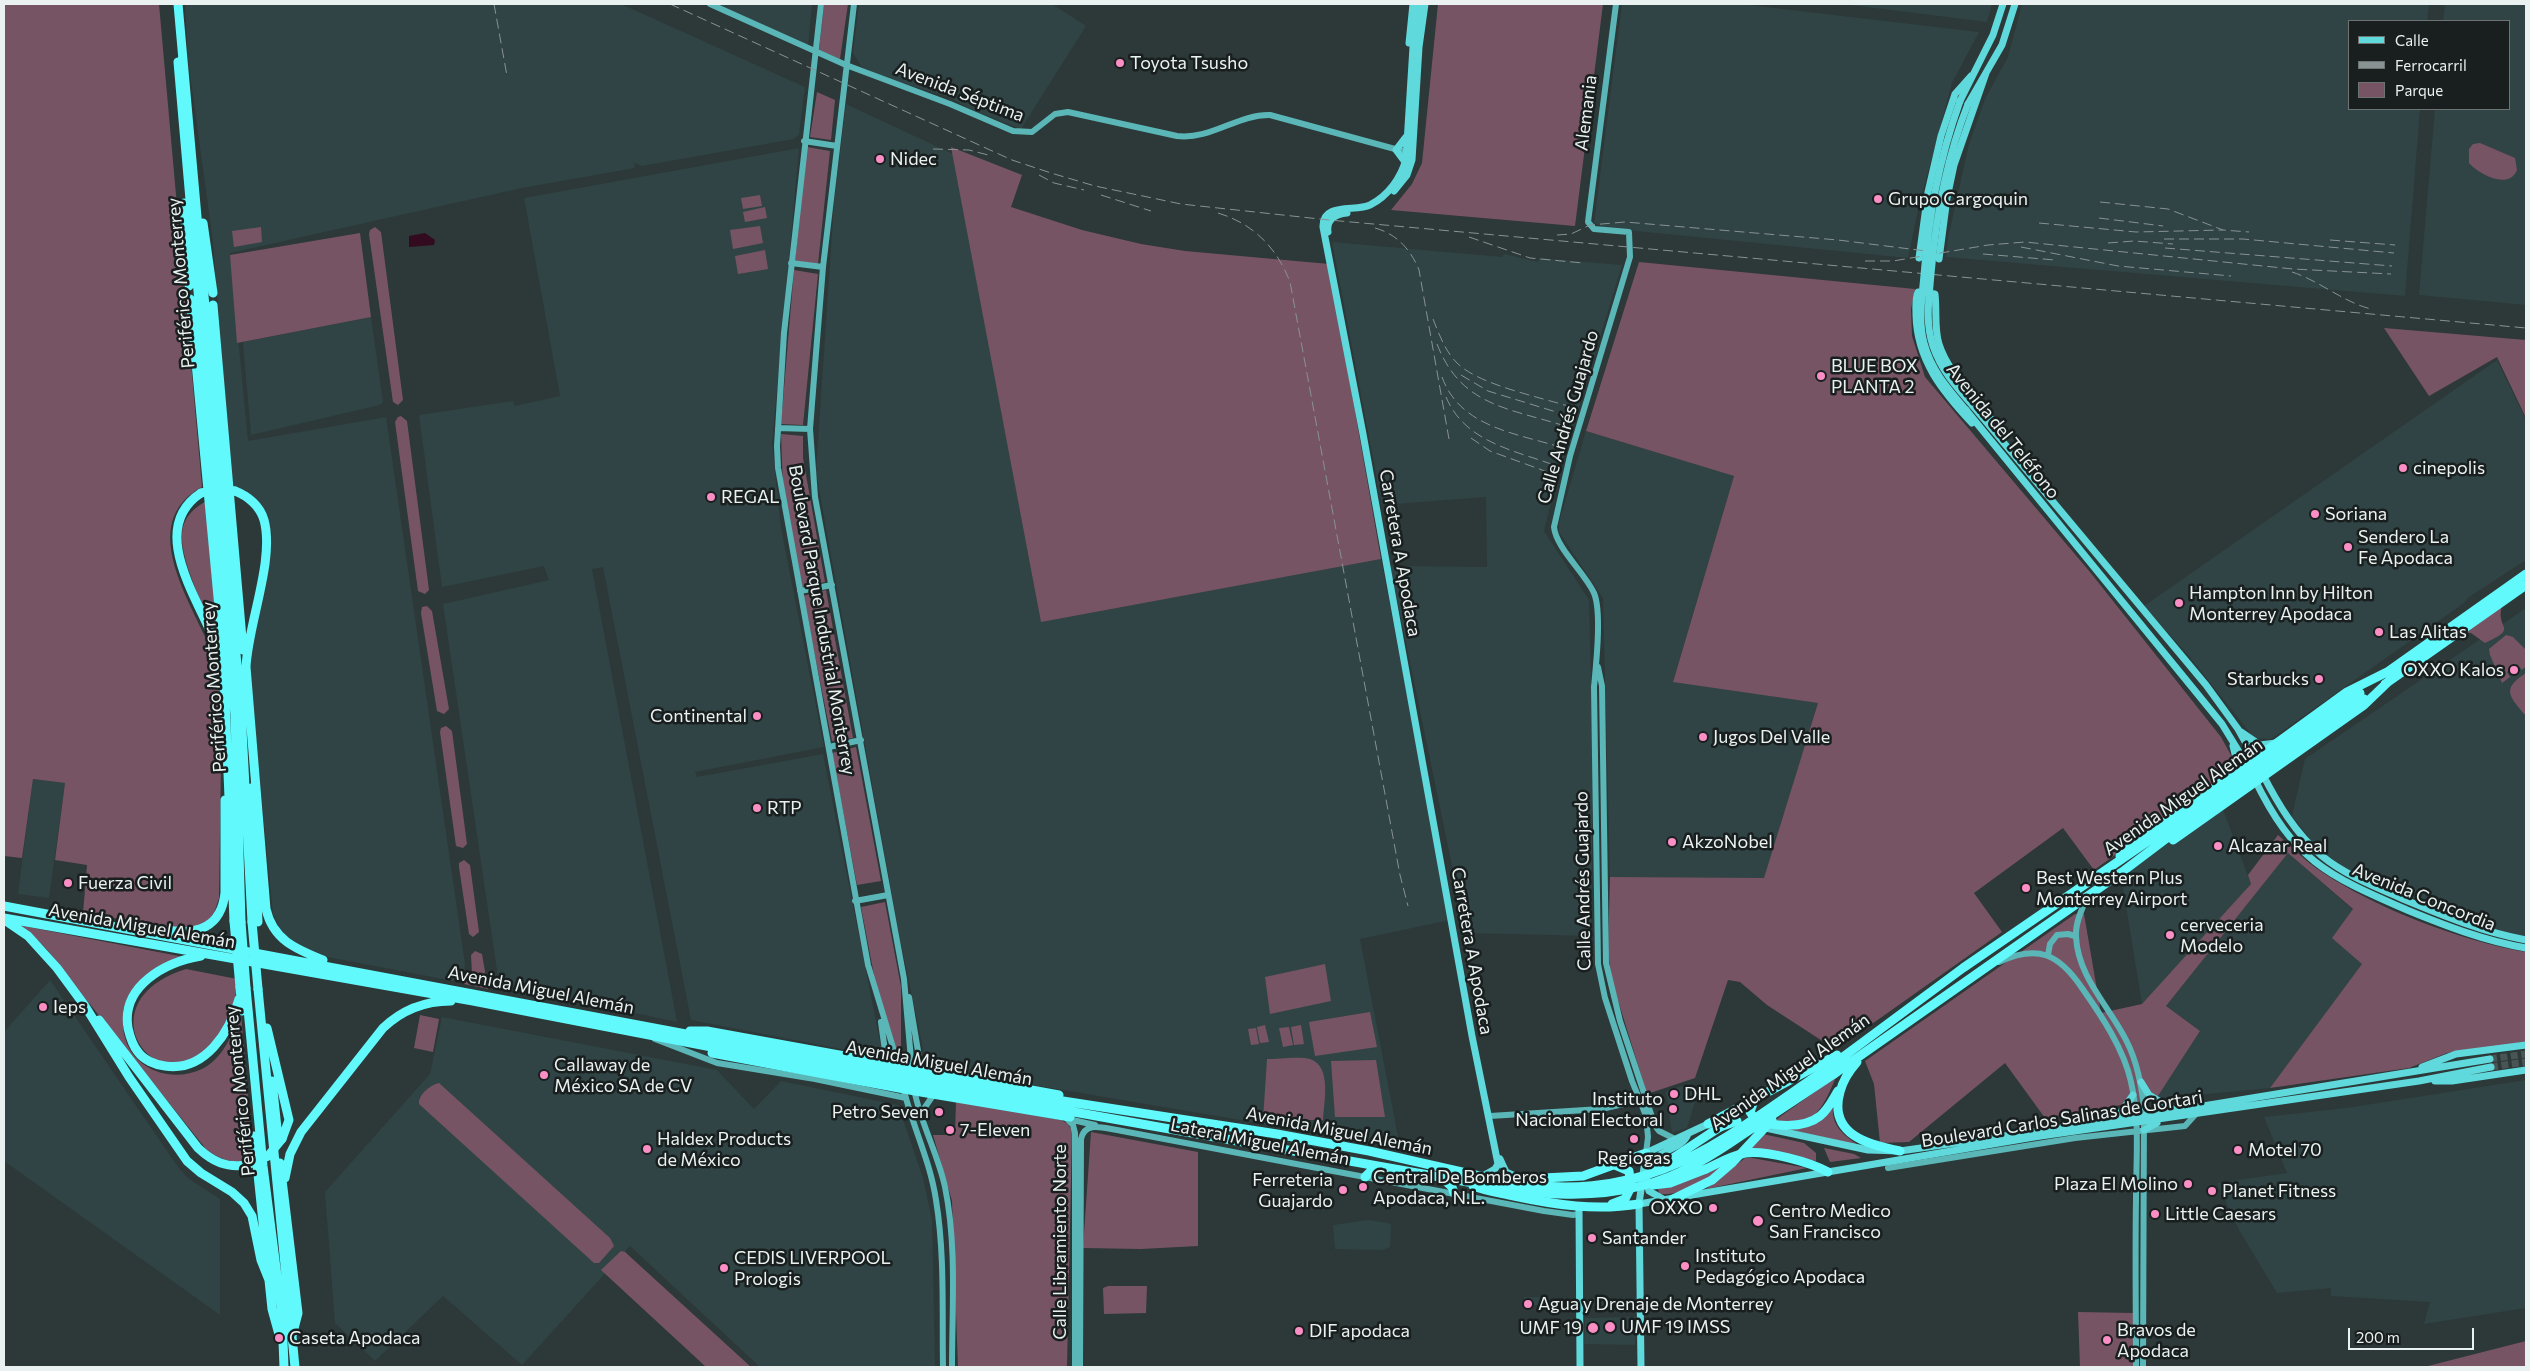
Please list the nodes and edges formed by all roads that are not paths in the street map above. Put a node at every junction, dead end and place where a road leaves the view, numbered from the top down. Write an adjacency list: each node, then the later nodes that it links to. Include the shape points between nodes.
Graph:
1 (172, 4): 23 (highway, Periférico Monterrey)
2 (178, 4): 23 (highway, Periférico Monterrey)
3 (710, 4): 12 (street, Avenida Séptima)
4 (821, 4): 12 (street, Boulevard Parque Industrial Monterrey)
5 (854, 4): 14 (street, Boulevard Parque Industrial Monterrey)
6 (1413, 4): 13 (main road, via 1409,39)
7 (1418, 4): 13 (main road, Carretera A Apodaca)
8 (1425, 4): 13 (main road, Carretera A Apodaca)
9 (1616, 4): 28 (street, Alemania, via 1588,220 1597,230)
10 (2003, 4): 16 (main road, Avenida del Teléfono, via 1993,35)
11 (2015, 4): 15 (main road, Avenida del Teléfono, via 2006,36)
12 (816, 51): 14 (street, Avenida Séptima); 19 (street, Boulevard Parque Industrial Monterrey)
13 (1415, 63): 17 (main road); 18 (main road, Carretera A Apodaca)
14 (846, 64): 20 (street, Boulevard Parque Industrial Monterrey); 21 (street, Avenida Séptima, via 1024,134 1039,129 1055,114 1064,112 1193,137 1265,115)
15 (1986, 73): 27 (main road, via 1958,150); 39 (main road, Avenida del Teléfono, bridge, via 1968,104 1954,141 1941,194 1928,319 1933,346 1942,367)
16 (1971, 76): 26 (main road, via 1955,94 1941,136); 40 (main road, Avenida del Teléfono, bridge, via 1944,148 1932,198 1921,320 1924,345 1932,366)
17 (1415, 122): 22 (main road, via 1411,147); 25 (main road)
18 (1407, 132): 21 (main road); 22 (main road, Carretera A Apodaca)
19 (804, 141): 20 (street); 31 (street, Boulevard Parque Industrial Monterrey)
20 (837, 146): 32 (street, Boulevard Parque Industrial Monterrey)
21 (1396, 150): 22 (street, Avenida Séptima); 24 (main road)
22 (1406, 152): 24 (main road, Carretera A Apodaca); 25 (main road, via 1411,156)
23 (189, 157): 33 (highway, via 184,190); 34 (highway, via 198,182); 71 (highway, Periférico Monterrey, via 235,715); 72 (highway, Periférico Monterrey, via 241,710)
24 (1405, 162): 137 (main road, Carretera A Apodaca, via 1399,178 1376,201 1366,206 1332,211 1325,217 1323,227 1472,1036)
25 (1408, 172): 123 (main road, via 1394,191 1378,204 1366,210 1335,216 1327,228)
26 (1922, 229): 27 (main road, via 1930,233); 29 (main road)
27 (1942, 231): 30 (main road)
28 (1629, 232): 116 (street, Calle Andrés Guajardo, via 1631,253 1628,267 1577,431 1554,524 1557,538 1594,594 1597,611 1594,687 1598,964 1605,998)
29 (1919, 258)
30 (1939, 259)
31 (791, 263): 32 (street); 37 (street, Boulevard Parque Industrial Monterrey)
32 (823, 267): 38 (street, Boulevard Parque Industrial Monterrey)
33 (189, 286)
34 (212, 293)
35 (190, 299): 47 (highway)
36 (214, 305): 45 (highway)
37 (778, 428): 38 (street); 44 (street, Boulevard Parque Industrial Monterrey, via 779,479)
38 (810, 430): 42 (street, Boulevard Parque Industrial Monterrey, via 813,485)
39 (2001, 438): 40 (main road, via 1993,422 1946,362 1937,336 1935,294 1918,293 1918,336 1929,369 1957,407); 52 (main road, Avenida del Teléfono, via 2206,685)
40 (1995, 445): 50 (main road, Avenida del Teléfono)
41 (2526, 574): 46 (highway, Avenida Miguel Alemán)
42 (832, 585): 44 (street); 53 (street, Boulevard Parque Industrial Monterrey)
43 (2526, 585): 48 (highway, Avenida Miguel Alemán)
44 (800, 590): 56 (street, Boulevard Parque Industrial Monterrey)
45 (246, 667): 47 (highway, bridge, via 248,640 261,588 266,534 260,512 250,500 235,491 217,488 201,493 187,504 179,518 177,532 178,551 186,577 218,650); 51 (highway)
46 (2389, 671): 49 (highway, Avenida Miguel Alemán); 55 (highway, via 2347,692)
47 (224, 672): 54 (highway)
48 (2389, 681): 49 (highway, Avenida Miguel Alemán); 58 (highway, via 2364,706)
49 (2362, 696): 63 (highway, Avenida Miguel Alemán, bridge)
50 (2222, 724): 57 (main road, Avenida del Teléfono); 59 (main road, via 2236,755 2236,765)
51 (250, 725): 72 (highway); 79 (highway, via 268,916 274,929 289,945)
52 (2238, 729): 55 (main road, via 2256,743); 57 (main road, Avenida del Teléfono)
53 (861, 740): 56 (street); 66 (street, Boulevard Parque Industrial Monterrey)
54 (228, 745): 71 (highway); 73 (highway, via 223,829 225,893 219,914 209,924 189,932 133,925)
55 (2273, 746): 57 (highway); 58 (highway, via 2272,761)
56 (829, 747): 68 (street, Boulevard Parque Industrial Monterrey)
57 (2252, 762): 59 (highway); 60 (main road, Avenida Concordia)
58 (2282, 766): 60 (highway)
59 (2230, 777): 61 (highway)
60 (2260, 780): 62 (highway); 75 (main road, Avenida Concordia, via 2296,828 2338,867 2454,920); 76 (main road, Avenida Concordia, via 2270,810 2292,841 2337,878 2456,930)
61 (2221, 783): 62 (highway, via 2234,786 2236,790); 64 (highway, via 2131,846)
62 (2232, 799): 65 (highway, via 2137,866)
63 (2128, 860): 64 (highway, Avenida Miguel Alemán); 65 (highway, Avenida Miguel Alemán)
64 (2116, 864): 92 (highway, Avenida Miguel Alemán)
65 (2122, 872): 67 (highway, Avenida Miguel Alemán)
66 (888, 895): 68 (street); 98 (street, Boulevard Parque Industrial Monterrey, via 910,1000)
67 (2088, 895): 74 (street); 80 (highway, Avenida Miguel Alemán)
68 (855, 901): 84 (street, Boulevard Parque Industrial Monterrey)
69 (4, 906): 73 (highway, Avenida Miguel Alemán)
70 (4, 919): 77 (highway, Avenida Miguel Alemán); 85 (highway, via 40,948)
71 (238, 921): 82 (highway, Periférico Monterrey, bridge)
72 (255, 922): 81 (highway, Periférico Monterrey, bridge)
73 (113, 927): 79 (highway, Avenida Miguel Alemán)
74 (2076, 936): 78 (street, via 2057,935 2050,944); 106 (street, via 2086,975 2126,1040)
75 (2526, 940)
76 (2526, 948)
77 (208, 955): 82 (highway, via 180,961 160,970 134,994 127,1017 131,1040 139,1053 166,1067 193,1063 209,1052 223,1036); 83 (highway, Avenida Miguel Alemán)
78 (2048, 955): 80 (street, via 2025,954 2009,958); 113 (street, via 2072,972 2088,996 2120,1054)
79 (334, 967): 87 (highway, Avenida Miguel Alemán)
80 (1975, 975): 93 (highway, Avenida Miguel Alemán)
81 (261, 989): 86 (highway); 158 (highway, Periférico Monterrey)
82 (242, 990): 156 (highway); 159 (highway, Periférico Monterrey, via 281,1308)
83 (473, 1001): 88 (highway, Avenida Miguel Alemán); 154 (highway, via 437,1001 420,1005 382,1028 296,1140 286,1170)
84 (877, 1002): 95 (street, via 886,1058); 96 (street, Boulevard Parque Industrial Monterrey)
85 (85, 1006): 86 (highway, bridge, via 109,1032 198,1148 224,1165 247,1165 268,1156 282,1139 289,1120); 156 (highway, via 176,1147 194,1168 232,1192 247,1208)
86 (267, 1028): 154 (highway)
87 (683, 1033): 91 (highway, Avenida Miguel Alemán); 95 (highway, via 707,1031)
88 (644, 1034): 89 (highway, Avenida Miguel Alemán); 104 (street, via 717,1063)
89 (669, 1038): 91 (highway, Avenida Miguel Alemán); 103 (highway, via 711,1053)
90 (2526, 1044): 99 (main road, via 2456,1054)
91 (723, 1045): 111 (highway, Avenida Miguel Alemán, bridge)
92 (1855, 1046): 102 (highway, Avenida Miguel Alemán); 115 (highway)
93 (1872, 1048): 102 (highway, Avenida Miguel Alemán); 107 (highway)
94 (2490, 1059): 99 (main road, Boulevard Carlos Salinas de Gortari)
95 (882, 1063): 96 (highway); 108 (highway, via 890,1076 886,1082)
96 (898, 1066): 98 (highway); 109 (street, Boulevard Parque Industrial Monterrey)
97 (2491, 1067): 105 (main road, Boulevard Carlos Salinas de Gortari)
98 (916, 1069): 101 (highway); 110 (street, Boulevard Parque Industrial Monterrey)
99 (2418, 1070): 118 (main road, Boulevard Carlos Salinas de Gortari)
100 (2526, 1070): 105 (main road, via 2452,1081)
101 (935, 1071): 112 (highway, via 931,1084); 119 (highway, via 1106,1103)
102 (1831, 1071): 117 (highway, Avenida Miguel Alemán, bridge); 144 (highway, Avenida Miguel Alemán, bridge, via 1705,1151 1666,1170)
103 (836, 1075): 104 (street); 108 (highway)
104 (815, 1079): 114 (street)
105 (2419, 1081): 121 (main road, Boulevard Carlos Salinas de Gortari)
106 (2140, 1082): 118 (main road, via 2149,1095); 128 (street)
107 (1842, 1083): 115 (highway, via 1820,1117 1800,1124 1777,1124 1755,1119 1750,1112); 136 (highway, via 1837,1110 1848,1131 1866,1142)
108 (878, 1084): 109 (highway)
109 (903, 1089): 110 (highway); 114 (street, Boulevard Parque Industrial Monterrey)
110 (915, 1091): 112 (highway); 120 (street, Boulevard Parque Industrial Monterrey)
111 (984, 1092): 119 (highway, Avenida Miguel Alemán); 127 (highway, Avenida Miguel Alemán)
112 (934, 1094): 120 (street); 122 (highway)
113 (2134, 1095): 125 (main road); 128 (street)
114 (906, 1098): 162 (street, Boulevard Parque Industrial Monterrey, via 927,1159 936,1200)
115 (1755, 1098): 129 (highway)
116 (1642, 1100): 123 (street, via 1596,1110); 134 (street, Calle Andrés Guajardo, via 1656,1129); 138 (street, Calle Andrés Guajardo, via 1648,1125)
117 (1780, 1110): 149 (highway, Avenida Miguel Alemán, bridge, via 1702,1162); 151 (highway, bridge, via 1734,1162 1712,1180)
118 (2174, 1110): 128 (main road, Boulevard Carlos Salinas de Gortari)
119 (1129, 1111): 147 (highway, Avenida Miguel Alemán, via 1369,1151)
120 (921, 1113): 163 (street, Boulevard Parque Industrial Monterrey, via 937,1154 945,1189 950,1231)
121 (2195, 1114): 128 (main road, Boulevard Carlos Salinas de Gortari); 128 (street, via 2185,1126)
122 (1057, 1116): 124 (street); 127 (highway)
123 (1490, 1116): 137 (main road)
124 (1067, 1119): 130 (street); 157 (street, Calle Libramiento Norte, via 1076,1133)
125 (2116, 1119): 128 (main road, Boulevard Carlos Salinas de Gortari); 136 (main road, Boulevard Carlos Salinas de Gortari)
126 (1737, 1121): 129 (main road, Boulevard Carlos Salinas de Gortari); 136 (main road, Boulevard Carlos Salinas de Gortari, via 1868,1150); 144 (highway, bridge, via 1720,1127)
127 (1127, 1123): 140 (highway, Avenida Miguel Alemán)
128 (2140, 1123): 133 (street); 135 (street); 142 (main road, Boulevard Carlos Salinas de Gortari, via 2034,1137); 169 (street)
129 (1708, 1124): 132 (main road, Boulevard Carlos Salinas de Gortari)
130 (1117, 1130): 131 (street, Lateral Miguel Alemán, via 1092,1127); 145 (street, Lateral Miguel Alemán)
131 (1084, 1132): 157 (street, Calle Libramiento Norte, via 1081,1139)
132 (1688, 1133): 134 (main road, Boulevard Carlos Salinas de Gortari); 138 (main road, via 1683,1141)
133 (2119, 1133): 135 (street, via 2128,1135); 141 (street)
134 (1675, 1139): 138 (main road, Boulevard Carlos Salinas de Gortari)
135 (2136, 1145): 168 (street)
136 (1900, 1151)
137 (1498, 1153): 143 (main road, via 1506,1172); 147 (main road, via 1497,1166)
138 (1647, 1157): 139 (highway); 151 (main road, via 1648,1188 1653,1195); 152 (main road)
139 (1614, 1165): 143 (highway, via 1572,1177); 153 (highway, via 1629,1171 1630,1190 1622,1201)
140 (1376, 1166): 145 (highway); 146 (highway, Avenida Miguel Alemán)
141 (1888, 1168)
142 (1828, 1172): 149 (highway, bridge, via 1816,1165 1755,1153 1735,1156 1665,1184); 151 (main road, Boulevard Carlos Salinas de Gortari)
143 (1518, 1176): 147 (highway)
144 (1645, 1176): 147 (highway, Avenida Miguel Alemán, bridge, via 1574,1188)
145 (1365, 1177): 150 (street, Lateral Miguel Alemán)
146 (1441, 1177): 148 (highway, Avenida Miguel Alemán); 150 (highway)
147 (1484, 1180): 148 (highway, Avenida Miguel Alemán); 149 (highway, Avenida Miguel Alemán, bridge, via 1536,1193 1607,1192)
148 (1464, 1181): 155 (highway, via 1485,1190)
149 (1643, 1186)
150 (1454, 1193): 155 (street, Lateral Miguel Alemán, via 1566,1214)
151 (1670, 1200): 152 (main road, Boulevard Carlos Salinas de Gortari)
152 (1639, 1204): 153 (highway); 167 (main road)
153 (1601, 1208): 155 (highway)
154 (287, 1210): 158 (highway, via 298,1313)
155 (1579, 1210): 166 (main road)
156 (269, 1280): 159 (highway, via 273,1316)
157 (1078, 1303): 164 (street, Calle Libramiento Norte); 165 (street, Calle Libramiento Norte)
158 (291, 1338): 161 (highway, Periférico Monterrey)
159 (282, 1340): 160 (highway, Periférico Monterrey)
160 (284, 1367)
161 (295, 1367)
162 (943, 1367)
163 (952, 1367)
164 (1075, 1367)
165 (1080, 1367)
166 (1580, 1367)
167 (1641, 1367)
168 (2136, 1367)
169 (2143, 1367)

